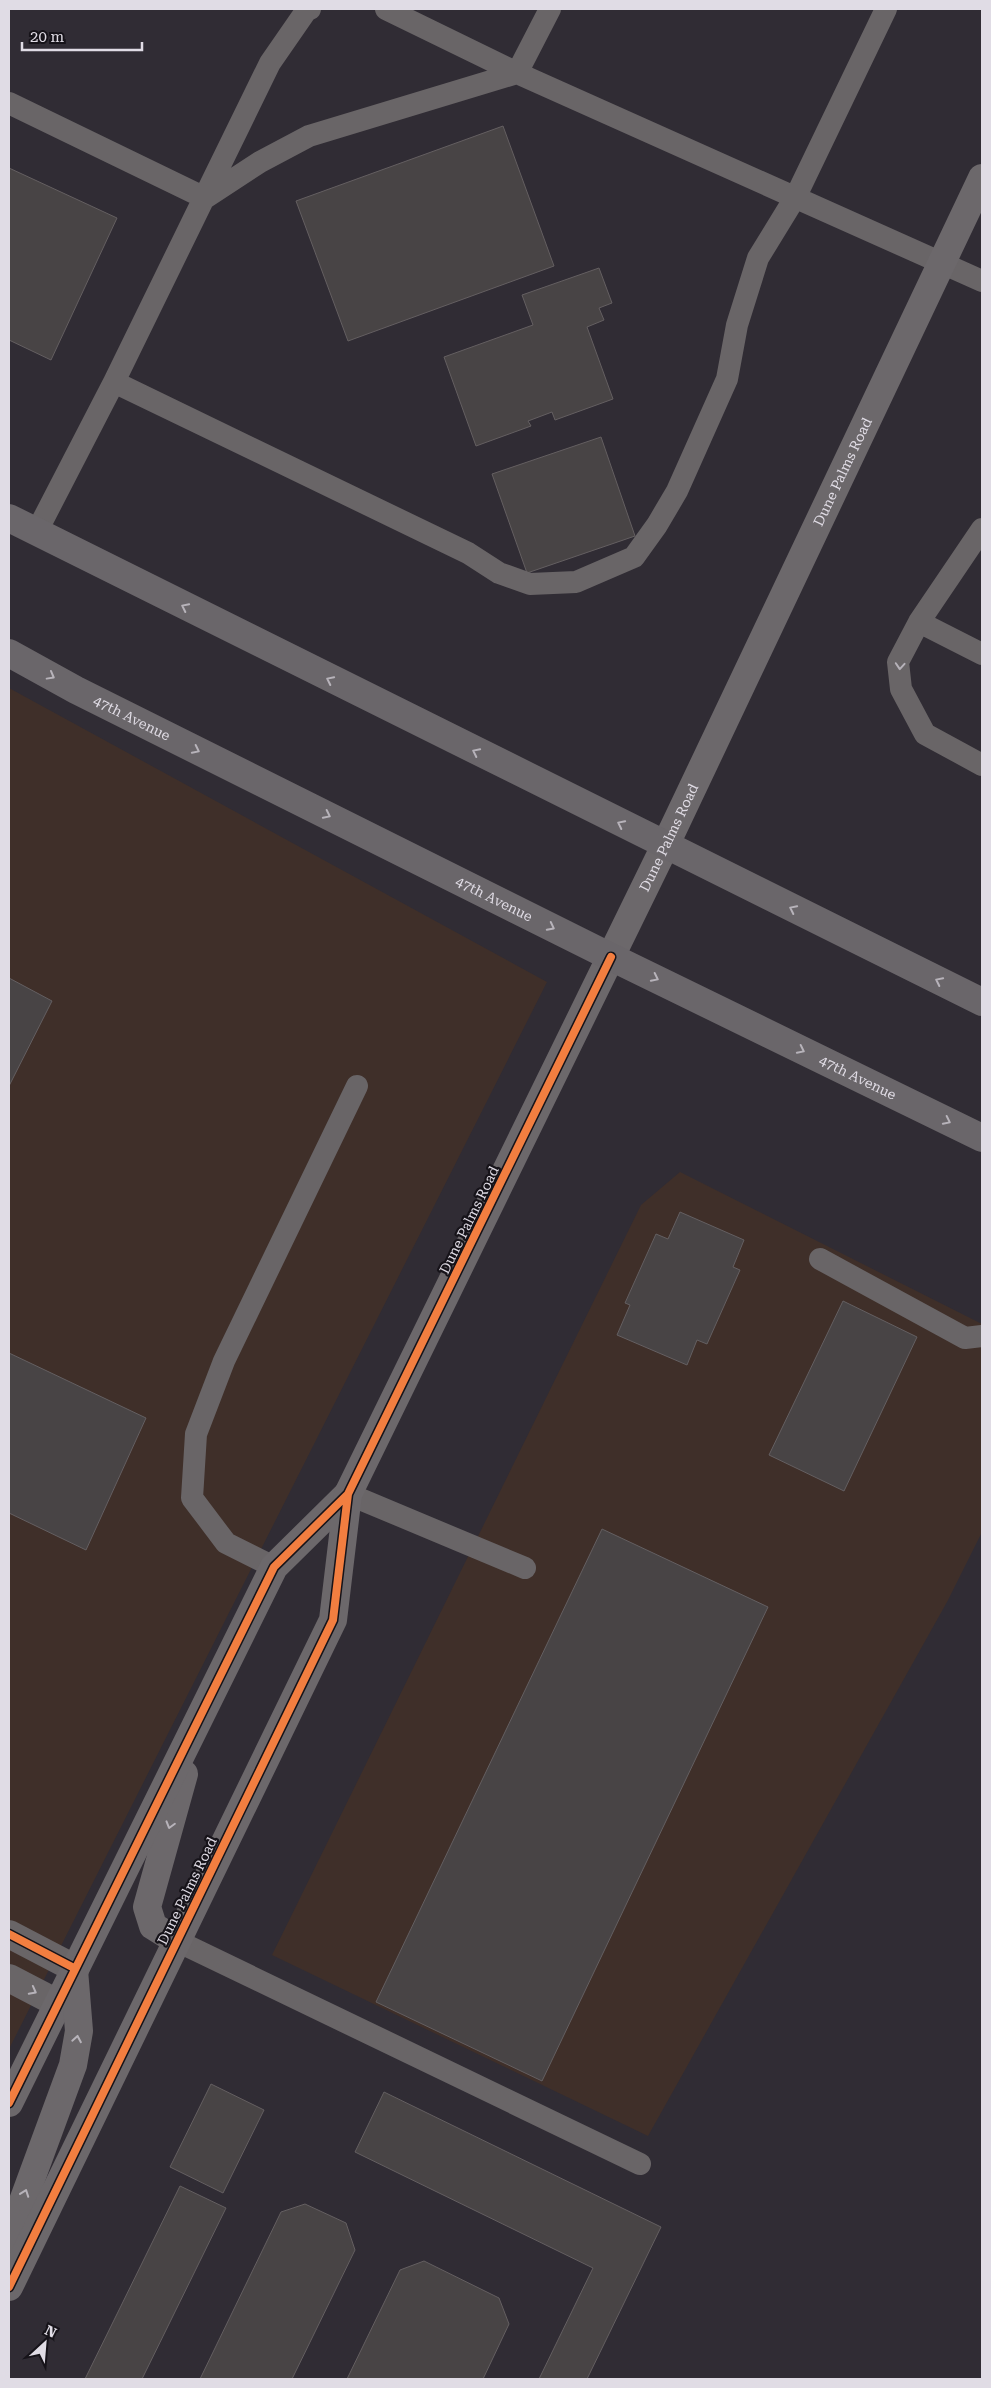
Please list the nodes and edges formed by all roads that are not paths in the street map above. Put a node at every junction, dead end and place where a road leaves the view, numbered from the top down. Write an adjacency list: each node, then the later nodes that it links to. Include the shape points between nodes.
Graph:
1 (310, 9): 9 (lane, via 270,63)
2 (386, 9): 5 (lane)
3 (550, 9): 5 (lane)
4 (886, 9): 8 (lane)
5 (517, 73): 8 (lane); 9 (lane, via 309,136 260,162)
6 (9, 103): 9 (lane)
7 (982, 178): 10 (main road, Dune Palms Road)
8 (796, 196): 10 (lane); 12 (lane, via 758,258 737,325 727,379 677,491 634,557 576,582 530,584 499,573 468,554)
9 (205, 198): 12 (lane)
10 (942, 262): 11 (lane); 20 (main road, Dune Palms Road)
11 (982, 281)
12 (114, 382): 15 (lane)
13 (9, 518): 15 (main road)
14 (982, 529): 16 (lane)
15 (36, 533): 20 (main road, one-way to 15)
16 (919, 622): 18 (lane); 19 (lane, one-way to 19, via 898,662 901,689 925,734)
17 (9, 653): 21 (main road, 47th Avenue, one-way to 21, via 76,690)
18 (982, 654)
19 (982, 764)
20 (665, 846): 21 (main road, Dune Palms Road); 22 (main road, one-way to 20)
21 (611, 957): 24 (main road, 47th Avenue, one-way to 24); 27 (main road, Dune Palms Road)
22 (982, 1002)
23 (357, 1086): 28 (lane, via 224,1361 196,1434 192,1498 226,1543)
24 (982, 1138)
25 (820, 1259): 26 (lane, via 966,1338)
26 (982, 1336)
27 (348, 1494): 28 (main road, Dune Palms Road); 29 (lane); 32 (main road, Dune Palms Road, via 333,1620)
28 (274, 1567): 30 (main road, Dune Palms Road)
29 (525, 1568)
30 (202, 1710): 32 (main road, one-way to 32, via 148,1907 153,1926); 33 (main road, Dune Palms Road)
31 (9, 1934): 33 (street)
32 (177, 1942): 37 (lane); 39 (main road, Dune Palms Road)
33 (74, 1968): 35 (main road, Dune Palms Road); 38 (main road, one-way to 33, via 73,2064 79,2031)
34 (9, 1978): 35 (street, one-way to 35)
35 (57, 2004): 36 (main road, Dune Palms Road)
36 (9, 2103)
37 (640, 2164)
38 (9, 2239)
39 (9, 2287)

